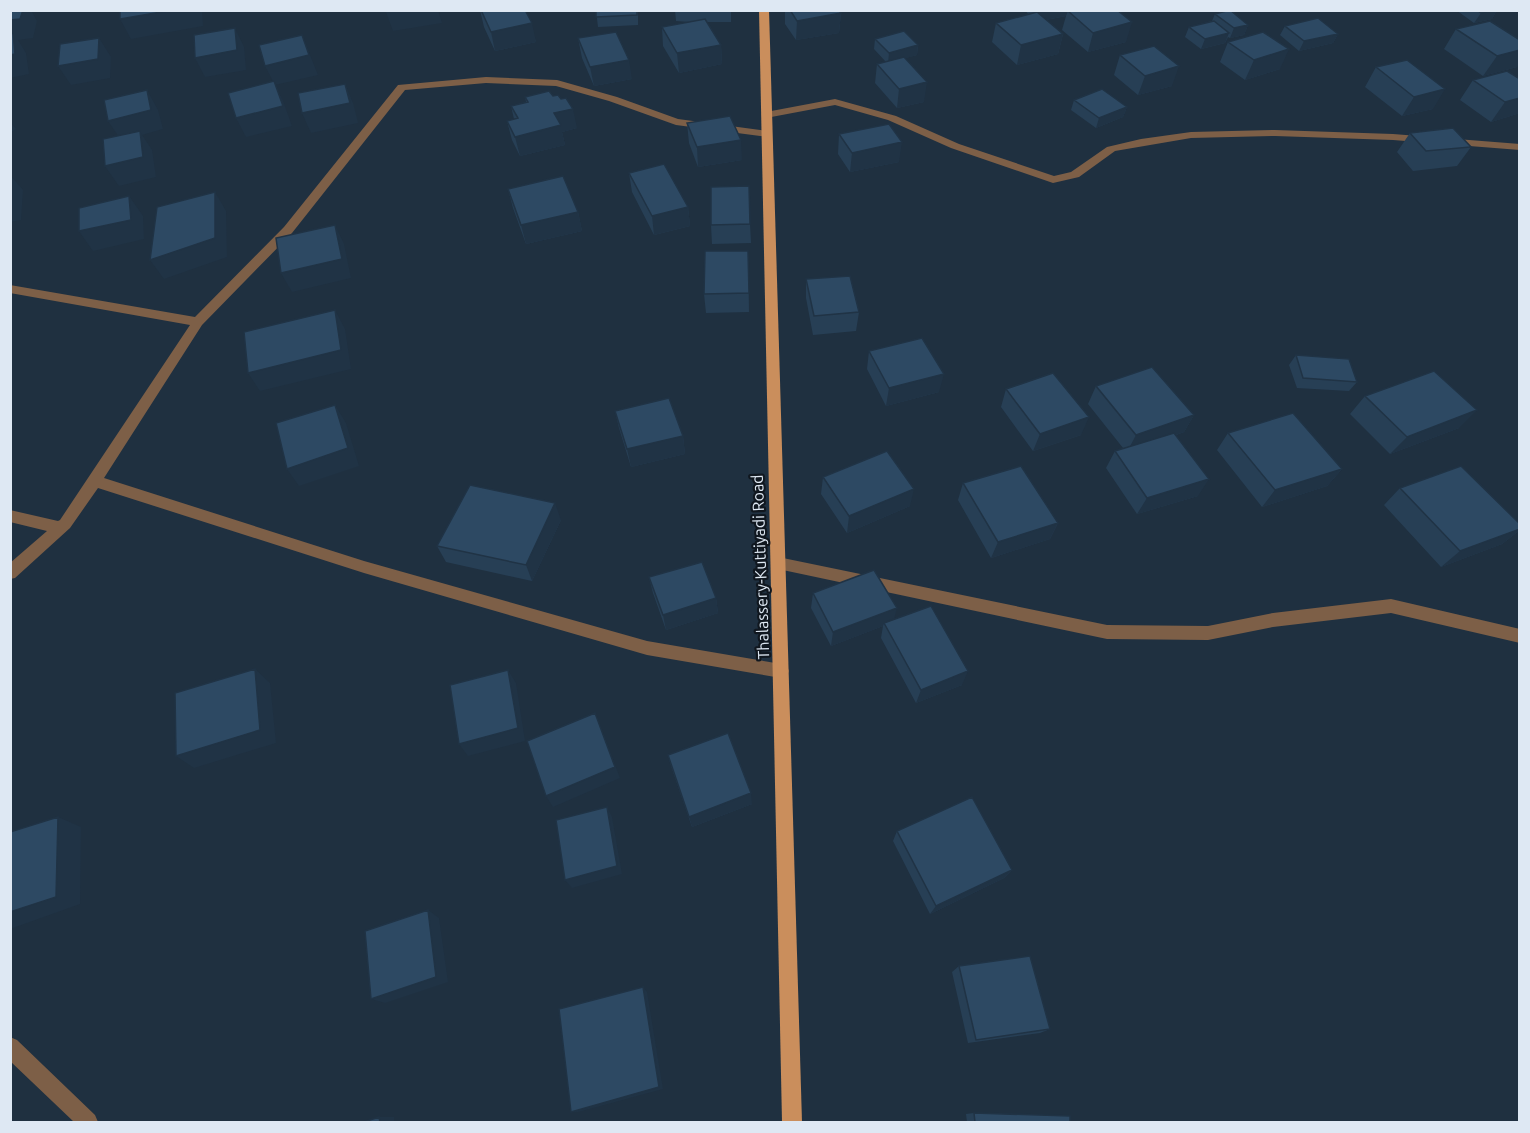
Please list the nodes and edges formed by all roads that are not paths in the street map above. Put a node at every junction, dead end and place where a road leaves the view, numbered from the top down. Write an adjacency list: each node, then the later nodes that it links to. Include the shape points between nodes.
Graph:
1 (764, 10): 2 (main road, Thalassery-Kuttiyadi Road)
2 (766, 115): 3 (main road, Thalassery-Kuttiyadi Road); 4 (street, via 835,102 892,118 955,146 1053,180 1075,175 1111,149 1191,135 1369,136)
3 (767, 134): 6 (street, via 676,122 557,83 486,80 402,87 288,230); 10 (main road, Thalassery-Kuttiyadi Road)
4 (1520, 147)
5 (10, 289): 6 (street)
6 (198, 322): 7 (street)
7 (95, 481): 9 (street); 13 (street, via 364,567 647,648)
8 (10, 516): 9 (street)
9 (60, 528): 11 (street)
10 (778, 562): 12 (street, via 1107,632 1208,633 1274,620 1391,606); 13 (main road, Thalassery-Kuttiyadi Road)
11 (10, 573)
12 (1520, 636)
13 (781, 671): 16 (main road, Thalassery-Kuttiyadi Road)
14 (10, 1047): 15 (street)
15 (87, 1122)
16 (792, 1122)

